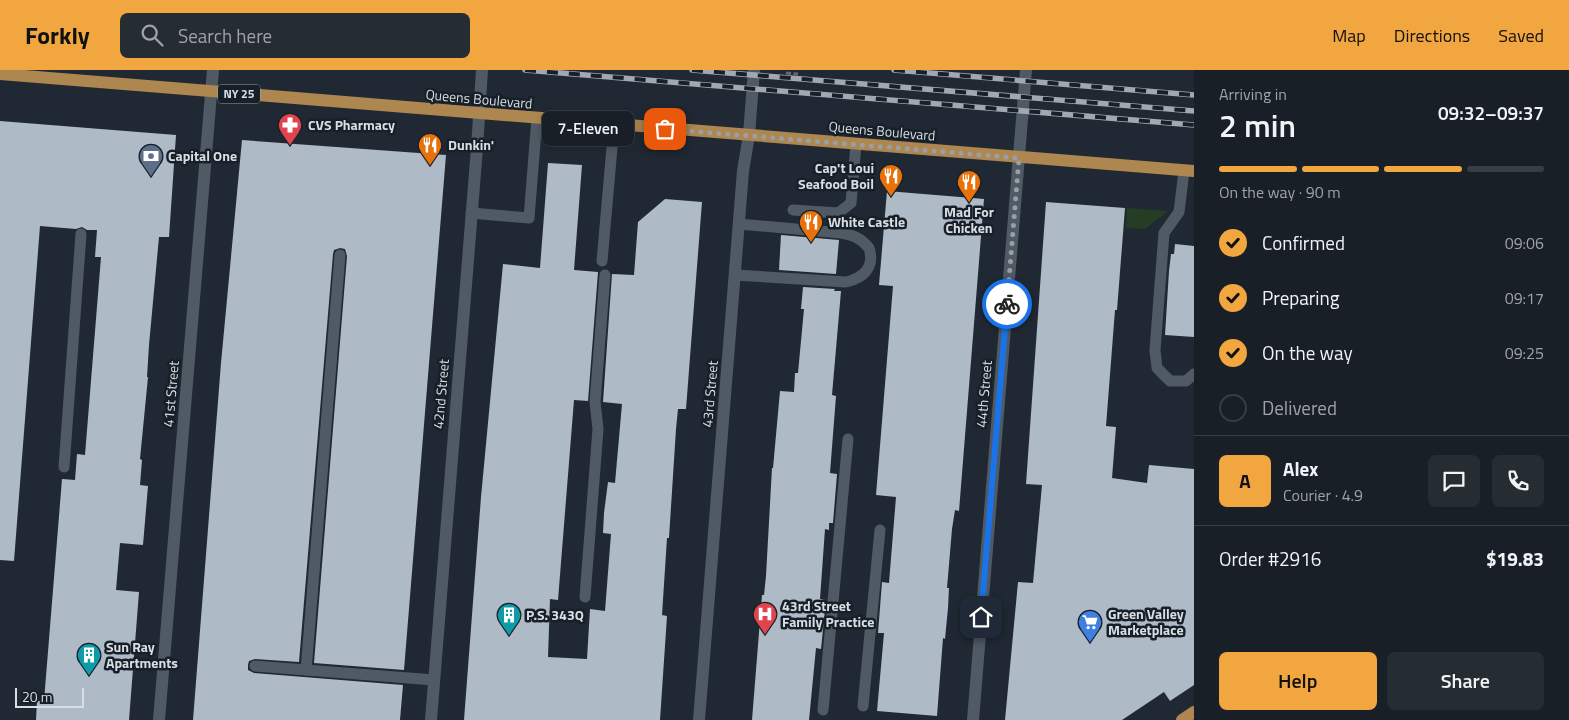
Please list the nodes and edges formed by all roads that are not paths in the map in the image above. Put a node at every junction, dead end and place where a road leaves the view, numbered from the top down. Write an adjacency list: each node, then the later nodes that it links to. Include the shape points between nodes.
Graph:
1 (213, 70): 6 (street, 41st Street)
2 (482, 70): 7 (street, 42nd Street)
3 (754, 70): 10 (street, 43rd Street)
4 (1026, 70): 12 (street, 44th Street)
5 (0, 74): 6 (main road, Queens Boulevard / NY 25)
6 (212, 92): 7 (main road, Queens Boulevard / NY 25); 33 (street, 41st Street)
7 (479, 113): 8 (main road, Queens Boulevard / NY 25); 15 (street, 42nd Street)
8 (537, 118): 9 (main road, Queens Boulevard / NY 25); 15 (lane, via 529,218)
9 (614, 125): 10 (main road, Queens Boulevard / NY 25); 19 (lane)
10 (748, 136): 11 (main road, Queens Boulevard / NY 25); 16 (street, 43rd Street)
11 (856, 144): 12 (main road, Queens Boulevard / NY 25); 14 (lane, via 851,203 838,213)
12 (1019, 158): 13 (main road, Queens Boulevard / NY 25); 36 (street, 44th Street)
13 (1189, 171): 22 (lane, via 1179,212 1164,233 1155,350 1157,368 1170,381 1186,381)
14 (793, 210)
15 (471, 212): 29 (street, 42nd Street)
16 (739, 224): 21 (street, 43rd Street); 21 (lane, via 841,232 858,238 869,248 871,261 863,275 846,282)
17 (81, 234): 24 (lane)
18 (340, 255): 28 (lane)
19 (602, 261)
20 (604, 275): 26 (lane, via 595,402 598,429)
21 (735, 275): 35 (street, 43rd Street)
22 (1194, 374)
23 (848, 439): 31 (lane)
24 (64, 467)
25 (880, 530): 30 (lane)
26 (585, 597)
27 (255, 666): 28 (lane)
28 (306, 670): 29 (lane)
29 (434, 680): 34 (street, 42nd Street)
30 (863, 706)
31 (823, 710)
32 (1194, 712): 37 (main road)
33 (159, 720)
34 (431, 720)
35 (699, 720)
36 (973, 720)
37 (1182, 720)

